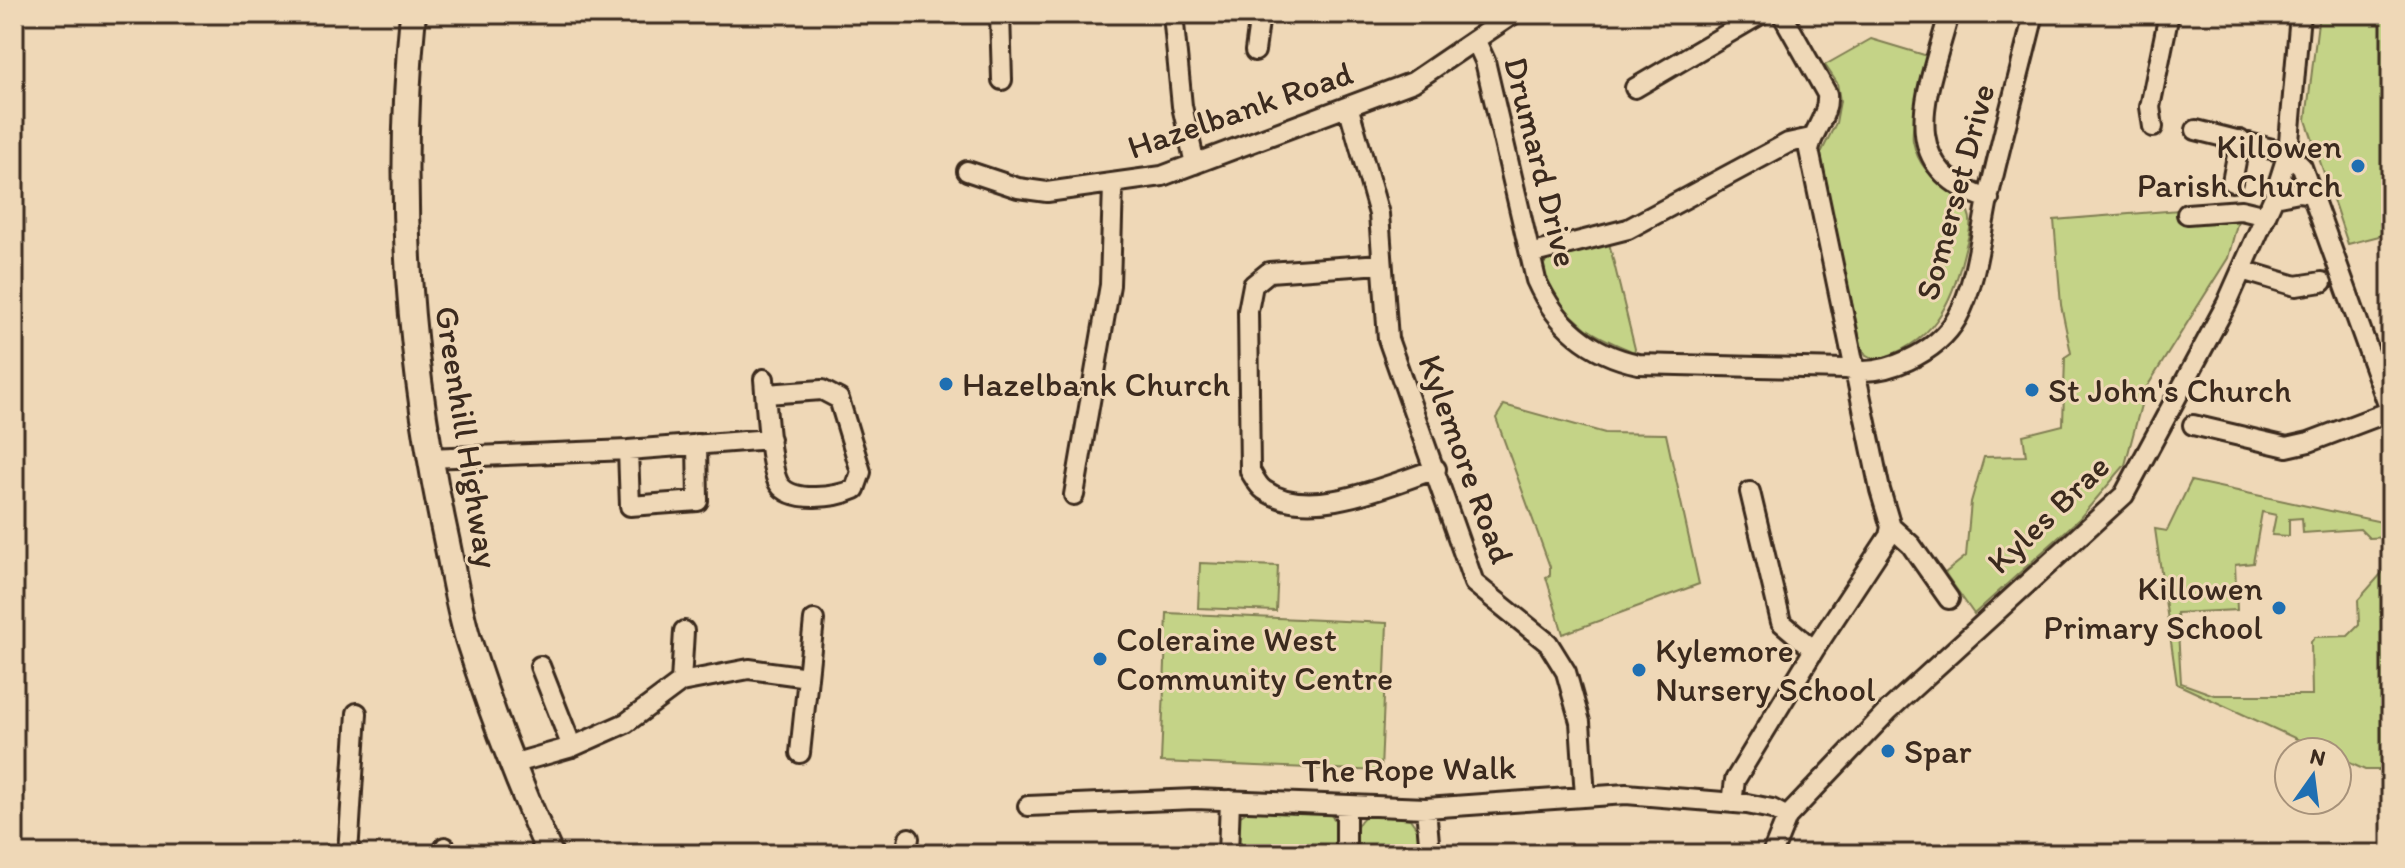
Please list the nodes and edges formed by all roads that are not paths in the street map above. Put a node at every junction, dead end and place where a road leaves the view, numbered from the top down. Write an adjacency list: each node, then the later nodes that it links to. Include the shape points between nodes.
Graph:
1 (413, 14): 41 (main road, Greenhill Highway, via 405,167 411,299)
2 (1000, 14): 14 (street)
3 (1173, 14): 22 (street, via 1180,91)
4 (1260, 14): 13 (street)
5 (1513, 14): 12 (street, Hazelbank Road)
6 (1761, 14): 15 (street)
7 (1782, 14): 19 (street, via 1827,94 1828,109)
8 (1949, 14): 28 (street, via 1923,117 1923,139 1929,157 1948,180)
9 (2034, 14): 28 (street, Somerset Drive)
10 (2169, 14): 17 (street, via 2150,107)
11 (2300, 14): 21 (street, Kyles Brae)
12 (1476, 41): 16 (street, Hazelbank Road, via 1413,82); 31 (street, Drumard Drive)
13 (1255, 51)
14 (1002, 80)
15 (1635, 88)
16 (1349, 109): 22 (street, Hazelbank Road); 32 (street, Kylemore Road, via 1379,214)
17 (2153, 127)
18 (2196, 130): 20 (street)
19 (1811, 138): 31 (street, via 1788,143 1628,229); 35 (street, via 1811,164)
20 (2240, 140): 21 (street); 24 (street)
21 (2288, 153): 26 (street, via 2302,167); 27 (street, Kyles Brae)
22 (1195, 164): 25 (street, Hazelbank Road)
23 (967, 171): 25 (street, Hazelbank Road, via 1047,192)
24 (2232, 182)
25 (1113, 185): 44 (street, via 1110,285)
26 (2314, 194): 27 (street); 36 (street)
27 (2274, 197): 30 (street, Kyles Brae)
28 (1989, 199): 35 (street, Somerset Drive, via 1956,320 1929,348 1892,366)
29 (2187, 214): 30 (street, via 2241,210)
30 (2266, 216): 33 (street, Kyles Brae)
31 (1530, 254): 35 (street, Drumard Drive, via 1547,304 1590,347 1618,360)
32 (1381, 264): 42 (street, Kylemore Road, via 1388,339); 42 (street, via 1269,272 1253,285 1248,311 1250,471 1262,489 1286,501 1317,501 1368,493)
33 (2242, 270): 34 (street, via 2296,286); 63 (street, Kyles Brae, via 2124,495 1889,710)
34 (2322, 282)
35 (1855, 371): 45 (street)
36 (2391, 412): 37 (street, via 2287,447)
37 (2193, 425)
38 (770, 439): 38 (street, via 765,387 822,390 839,399 861,472 859,482 846,493 814,497 785,490 778,483); 39 (street)
39 (697, 444): 40 (street); 40 (street, via 698,501 621,507)
40 (628, 450): 41 (street)
41 (429, 458): 56 (main road, Greenhill Highway, via 467,638)
42 (1436, 469): 57 (street, Kylemore Road, via 1474,583 1548,643 1566,672 1580,722)
43 (1750, 492): 49 (street, via 1781,622)
44 (1074, 495)
45 (1891, 527): 46 (street, via 1911,545); 49 (street)
46 (1949, 599)
47 (814, 620): 51 (street)
48 (684, 631): 52 (street)
49 (1814, 650): 59 (street, via 1735,780)
50 (540, 666): 54 (street)
51 (808, 677): 52 (street, via 749,669); 55 (street)
52 (681, 682): 54 (street, via 626,723)
53 (357, 713): 64 (street)
54 (572, 747): 56 (street)
55 (800, 753)
56 (512, 764): 65 (main road, Greenhill Highway)
57 (1585, 796): 59 (street, The Rope Walk); 62 (street, The Rope Walk)
58 (1230, 800): 60 (street, The Rope Walk); 61 (street, The Rope Walk); 66 (street)
59 (1732, 803): 63 (street, The Rope Walk, via 1772,809)
60 (1346, 805): 62 (street, The Rope Walk); 67 (street)
61 (1028, 806)
62 (1426, 808): 68 (street)
63 (1787, 817): 69 (street)
64 (348, 854)
65 (550, 854)
66 (1228, 854)
67 (1346, 854)
68 (1430, 854)
69 (1772, 854)

